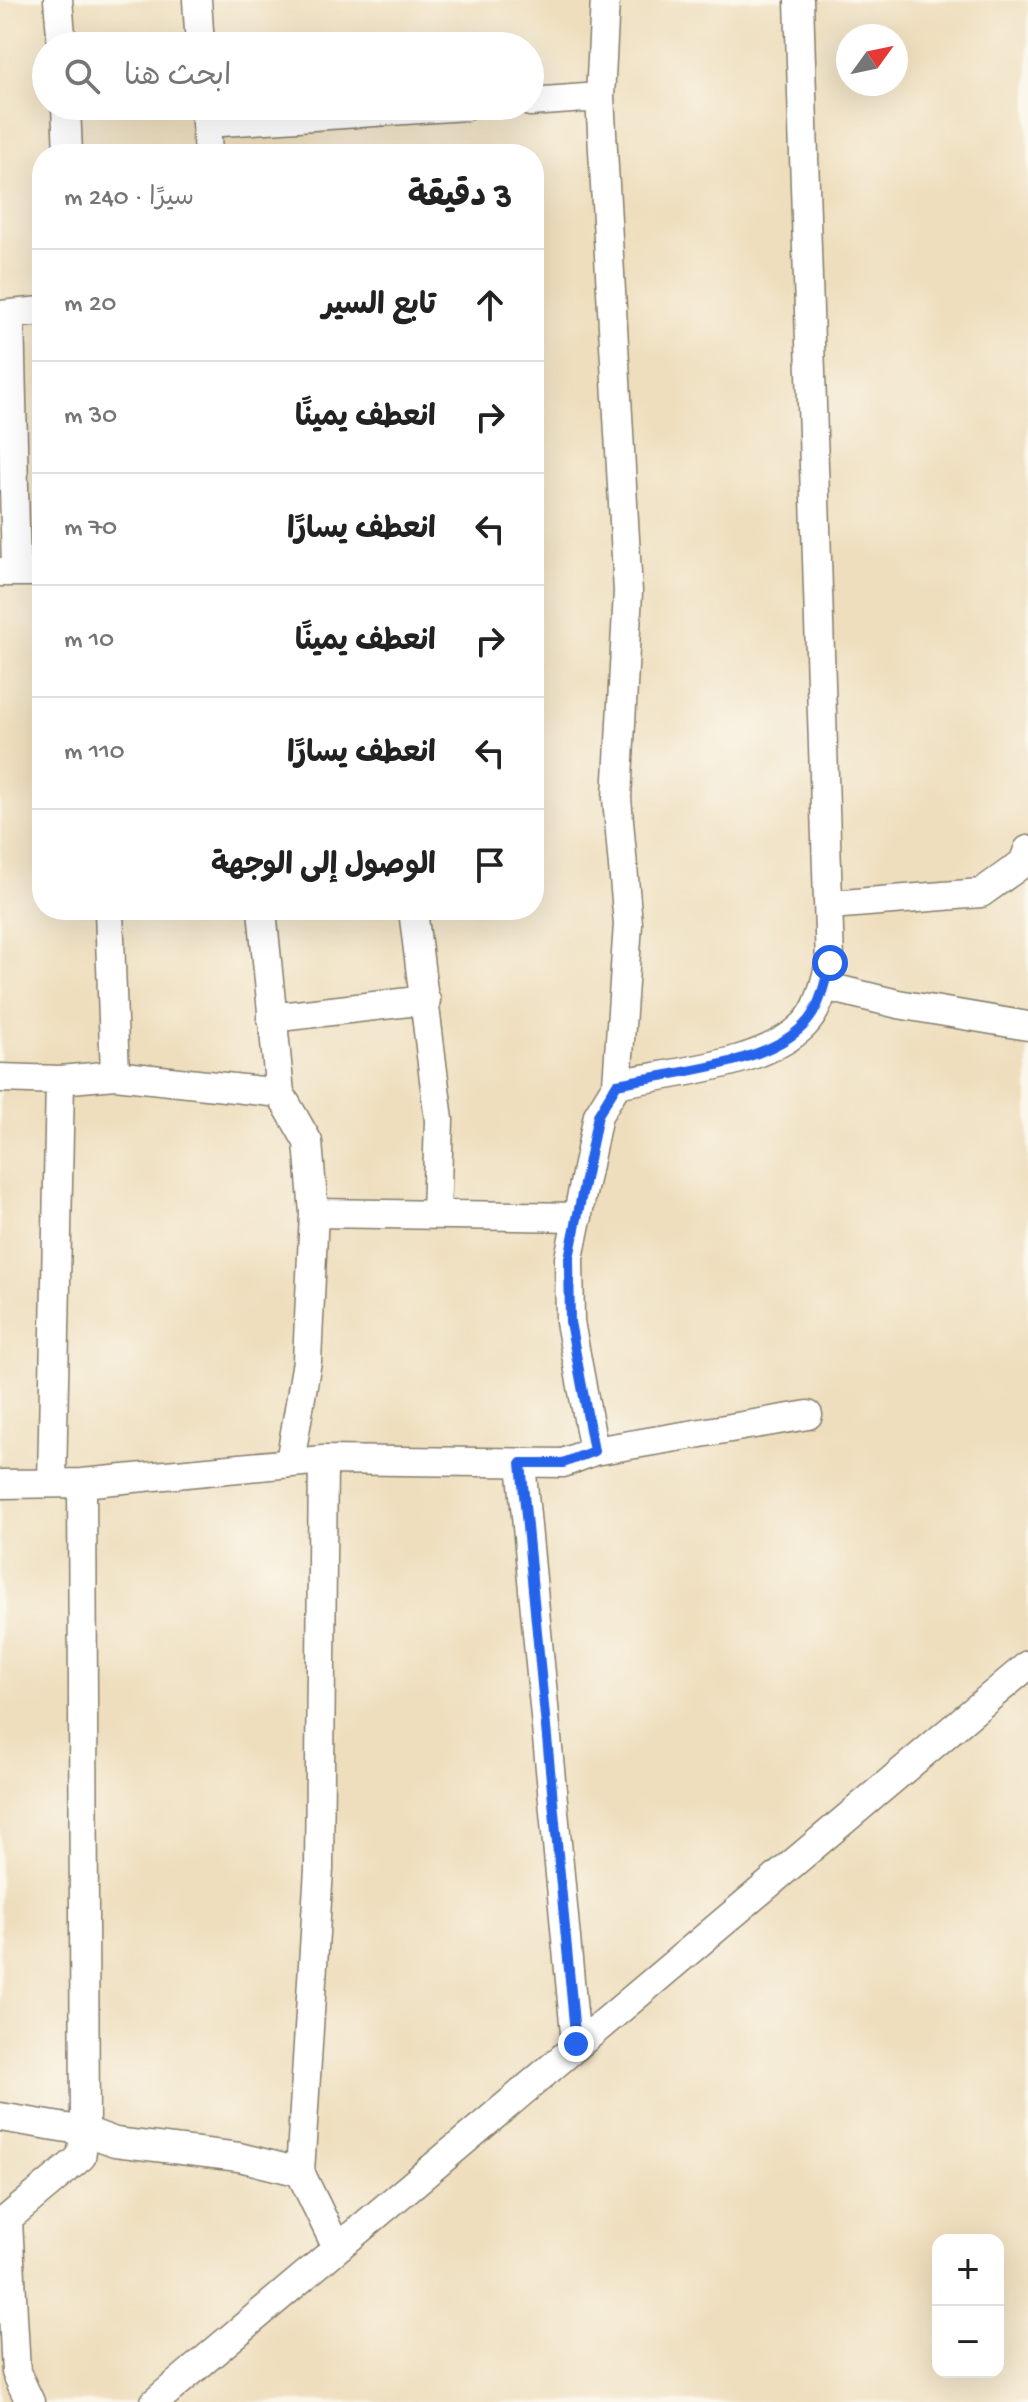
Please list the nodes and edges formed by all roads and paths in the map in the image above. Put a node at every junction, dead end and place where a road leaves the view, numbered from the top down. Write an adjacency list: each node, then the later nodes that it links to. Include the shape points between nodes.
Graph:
1 (58, 0): 5 (street)
2 (197, 0): 6 (street)
3 (605, 0): 7 (street)
4 (799, 0): 17 (street)
5 (61, 32)
6 (199, 32)
7 (600, 97): 8 (street); 28 (street, via 628,592 617,798 628,924)
8 (544, 101)
9 (67, 120): 11 (street)
10 (205, 120): 12 (street)
11 (68, 144)
12 (207, 144)
13 (32, 312): 14 (street)
14 (5, 314): 15 (street)
15 (19, 572)
16 (1028, 850): 17 (street, via 1023,863 981,893)
17 (830, 905): 21 (street, via 830,963)
18 (109, 920): 25 (street)
19 (263, 920): 23 (street)
20 (414, 920): 22 (street)
21 (824, 986): 24 (street); 28 (street, via 806,1024 760,1053)
22 (426, 1000): 23 (street); 31 (street, via 439,1120)
23 (271, 1018): 29 (street)
24 (1028, 1026)
25 (115, 1075): 27 (street); 29 (street)
26 (0, 1078): 27 (street)
27 (60, 1080): 38 (street)
28 (617, 1084): 32 (street, via 598,1115)
29 (280, 1093): 30 (street, via 308,1142)
30 (314, 1213): 31 (street); 36 (street, via 307,1361)
31 (436, 1215): 32 (street)
32 (578, 1217): 34 (street, via 569,1258 570,1322)
33 (808, 1415): 34 (street)
34 (594, 1451): 37 (street, via 563,1463)
35 (323, 1460): 36 (street); 37 (street); 45 (street, via 319,1869)
36 (290, 1462): 39 (street)
37 (521, 1463): 42 (street)
38 (52, 1483): 39 (street); 40 (street)
39 (82, 1483): 44 (street)
40 (0, 1484)
41 (1028, 1665): 42 (street)
42 (576, 2044): 47 (street)
43 (0, 2117): 44 (street)
44 (85, 2131): 45 (street, via 115,2142 239,2157); 46 (street, via 81,2157)
45 (300, 2172): 47 (street)
46 (4, 2223): 48 (street, via 16,2372)
47 (336, 2246): 49 (street)
48 (30, 2402)
49 (155, 2402)

